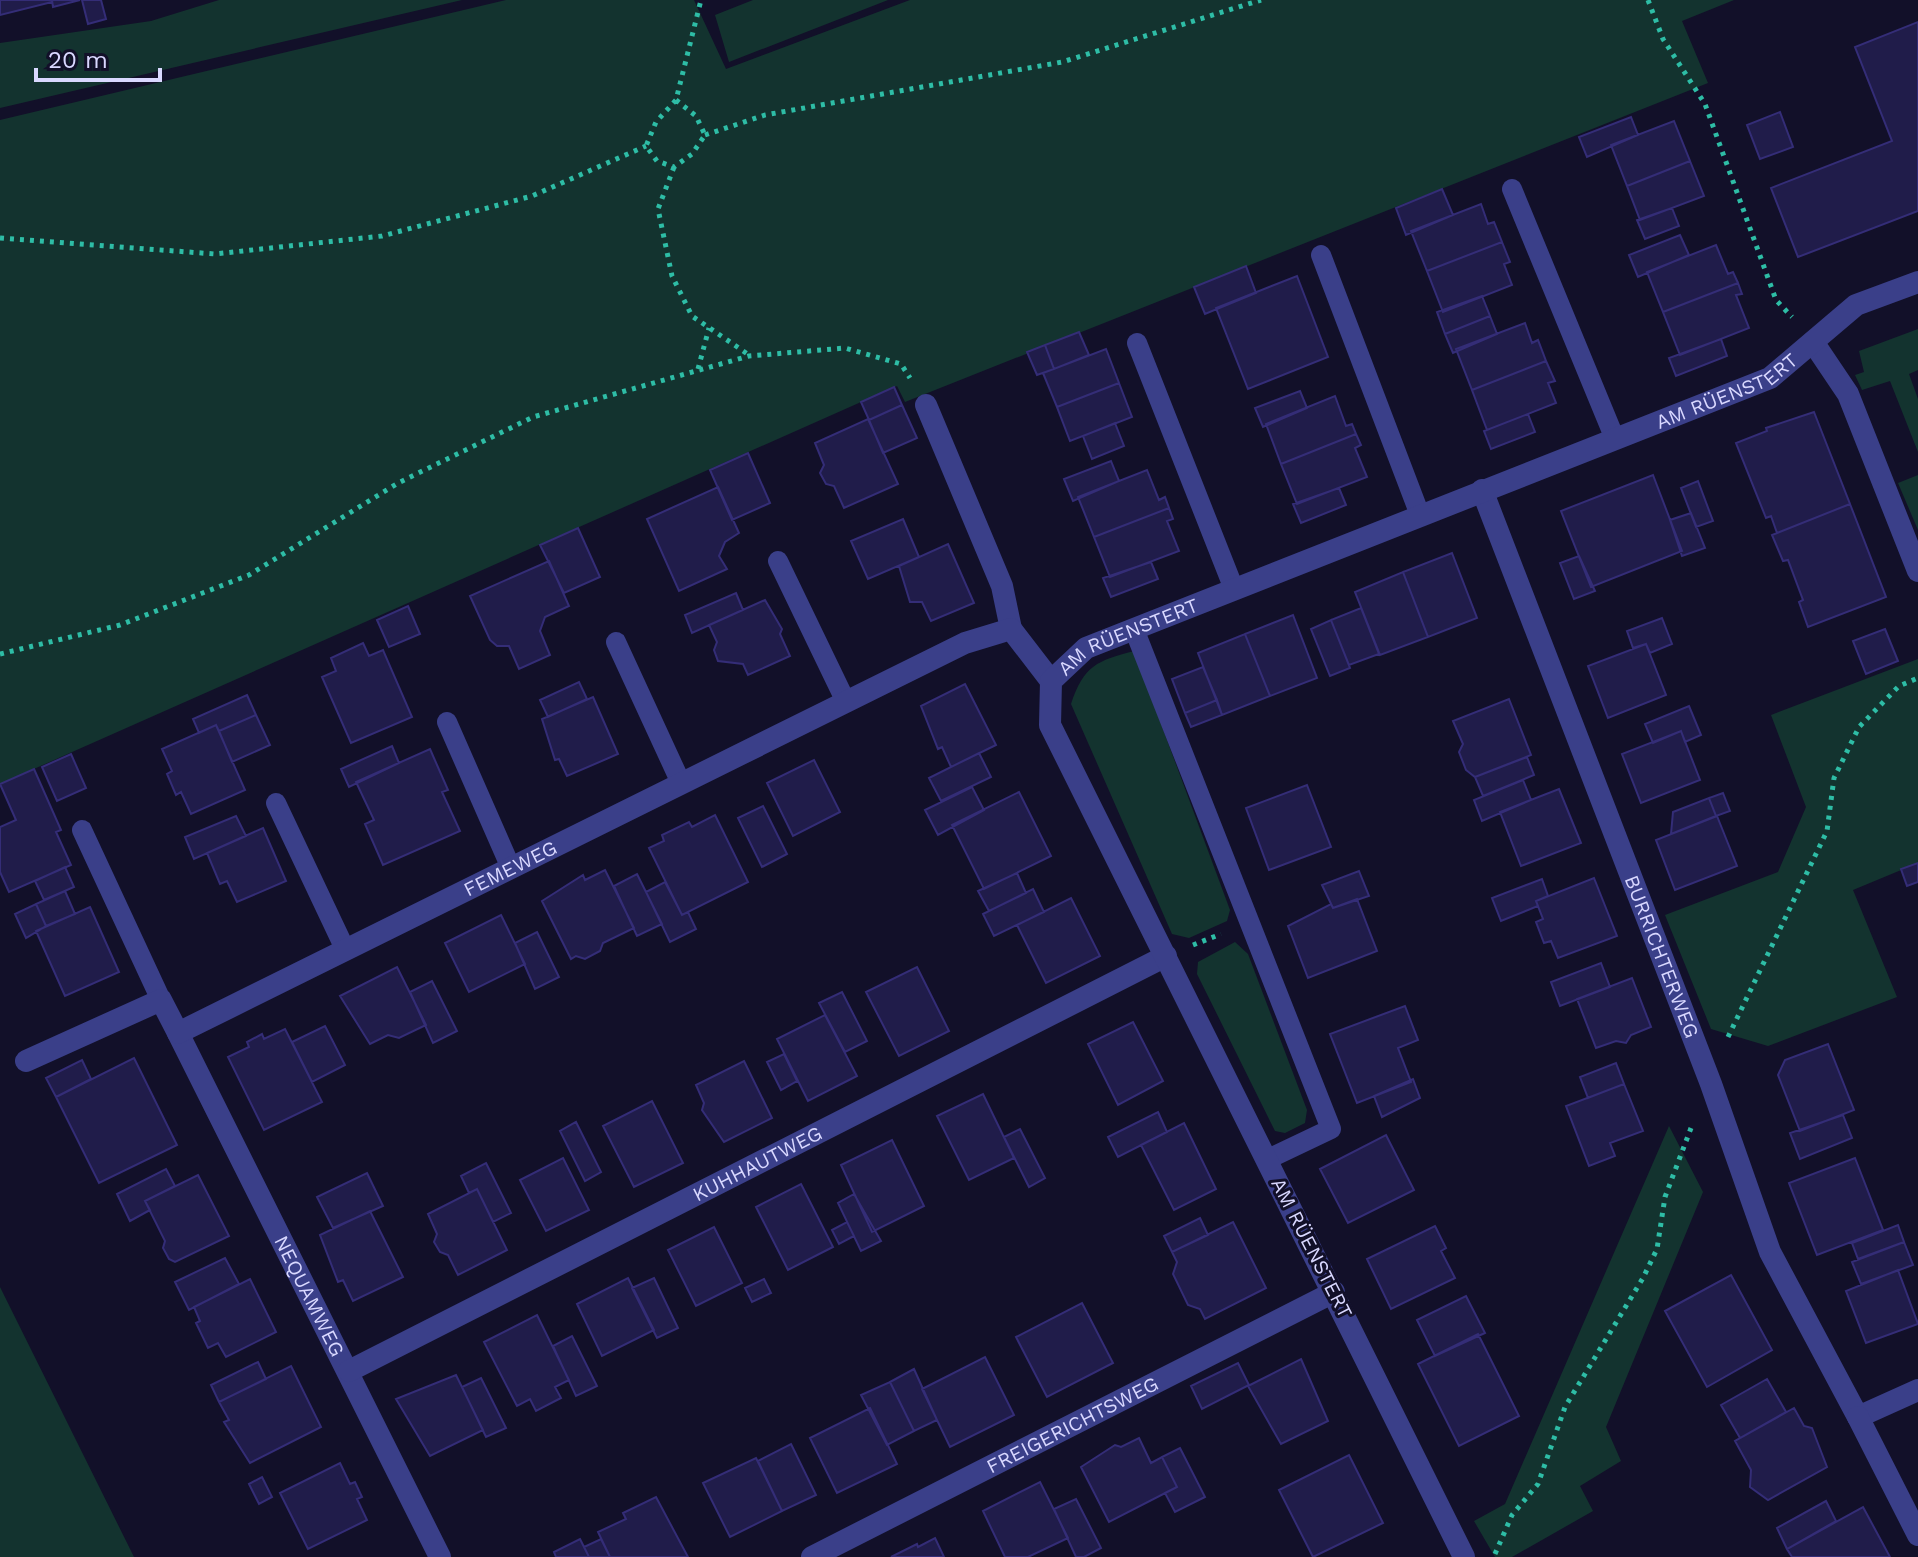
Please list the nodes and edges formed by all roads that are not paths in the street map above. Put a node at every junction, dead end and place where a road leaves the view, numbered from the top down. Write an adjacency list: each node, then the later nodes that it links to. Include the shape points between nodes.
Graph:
1 (1512, 189): 7 (lane)
2 (1321, 255): 9 (lane)
3 (1918, 282): 4 (street, AM RÜENSTERT, via 1856,305)
4 (1813, 342): 7 (street, AM RÜENSTERT, via 1770,378); 11 (street, via 1848,394)
5 (1137, 343): 12 (lane)
6 (926, 405): 13 (street, via 1002,586)
7 (1615, 439): 8 (street, AM RÜENSTERT)
8 (1482, 490): 9 (street, AM RÜENSTERT); 32 (street, BURRICHTERWEG, via 1706,1069 1770,1252)
9 (1420, 515): 12 (street, AM RÜENSTERT)
10 (778, 561): 17 (lane)
11 (1918, 571)
12 (1234, 589): 14 (street, AM RÜENSTERT)
13 (1011, 629): 16 (street); 17 (street, FEMEWEG, via 965,643)
14 (1134, 629): 16 (street, AM RÜENSTERT, via 1086,648); 28 (lane, via 1331,1129)
15 (616, 642): 19 (lane)
16 (1051, 681): 24 (street, AM RÜENSTERT, via 1050,725)
17 (846, 702): 19 (street, FEMEWEG)
18 (447, 722): 22 (lane)
19 (681, 783): 22 (street, FEMEWEG)
20 (276, 803): 23 (lane)
21 (82, 830): 25 (lane)
22 (511, 868): 23 (street, FEMEWEG)
23 (345, 949): 26 (street, FEMEWEG)
24 (1166, 956): 28 (street, AM RÜENSTERT); 30 (street, KUHHAUTWEG)
25 (161, 1000): 26 (street); 27 (street)
26 (178, 1033): 30 (street, NEQUAMWEG)
27 (26, 1061)
28 (1268, 1159): 29 (street, AM RÜENSTERT)
29 (1334, 1292): 35 (street, FREIGERICHTSWEG); 36 (street, AM RÜENSTERT)
30 (349, 1371): 34 (street, NEQUAMWEG)
31 (1918, 1390): 32 (street)
32 (1858, 1417): 33 (street, BURRICHTERWEG)
33 (1918, 1535)
34 (440, 1557)
35 (812, 1557)
36 (1464, 1557)

